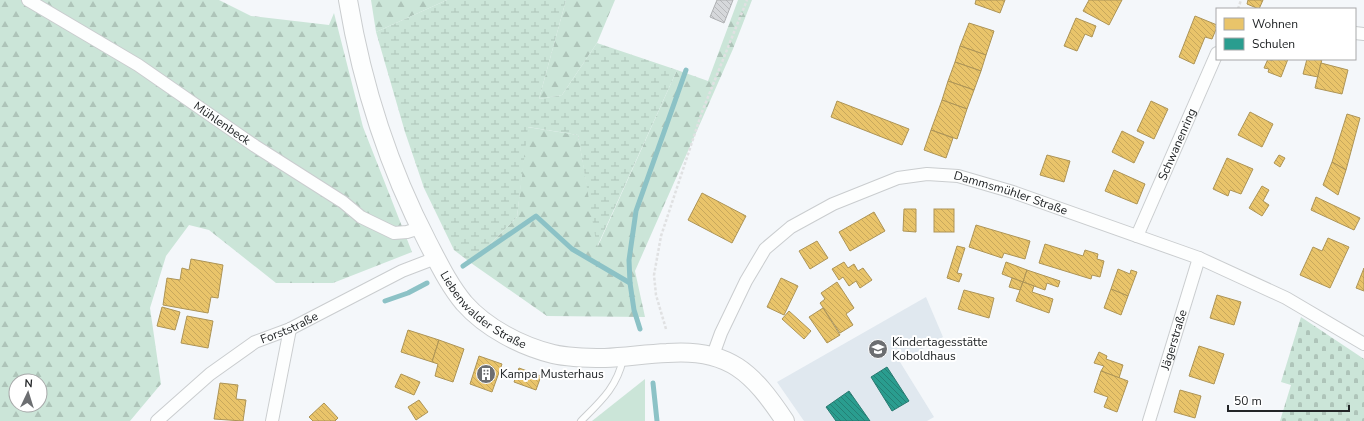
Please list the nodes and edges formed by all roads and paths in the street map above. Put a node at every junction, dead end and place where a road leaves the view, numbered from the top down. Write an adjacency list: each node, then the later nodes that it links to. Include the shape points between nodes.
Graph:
1 (28, 0): 5 (street, Mühlenbeck, via 138,65 255,146 343,202 361,217 394,233)
2 (348, 0): 5 (main road, Liebenwalder Straße, via 371,100 397,175)
3 (747, 0): 10 (path, via 702,112 661,236 654,266 656,295)
4 (1216, 55): 6 (street, Schwanenring)
5 (420, 228): 7 (main road, Liebenwalder Straße)
6 (1137, 236): 8 (street, Dammsmühler Straße); 12 (street, Dammsmühler Straße, via 1013,192 958,176 927,174 898,178 833,204 792,227 765,249 746,281)
7 (436, 258): 9 (street, Forststraße, via 402,271); 13 (main road, Liebenwalder Straße, via 464,303 483,320 520,343 559,355 585,358)
8 (1199, 258): 11 (street, Dammsmühler Straße, via 1286,298); 18 (street, Jägerstraße)
9 (290, 329): 14 (street, Forststraße, via 255,342 230,358); 15 (street)
10 (666, 329)
11 (1364, 344)
12 (713, 355): 13 (main road, Liebenwalder Straße, via 670,352); 17 (main road, Liebenwalder Straße, via 743,371 763,390)
13 (624, 357): 16 (lane, via 620,374 611,390)
14 (157, 421)
15 (272, 421)
16 (581, 421)
17 (786, 421)
18 (1149, 421)

